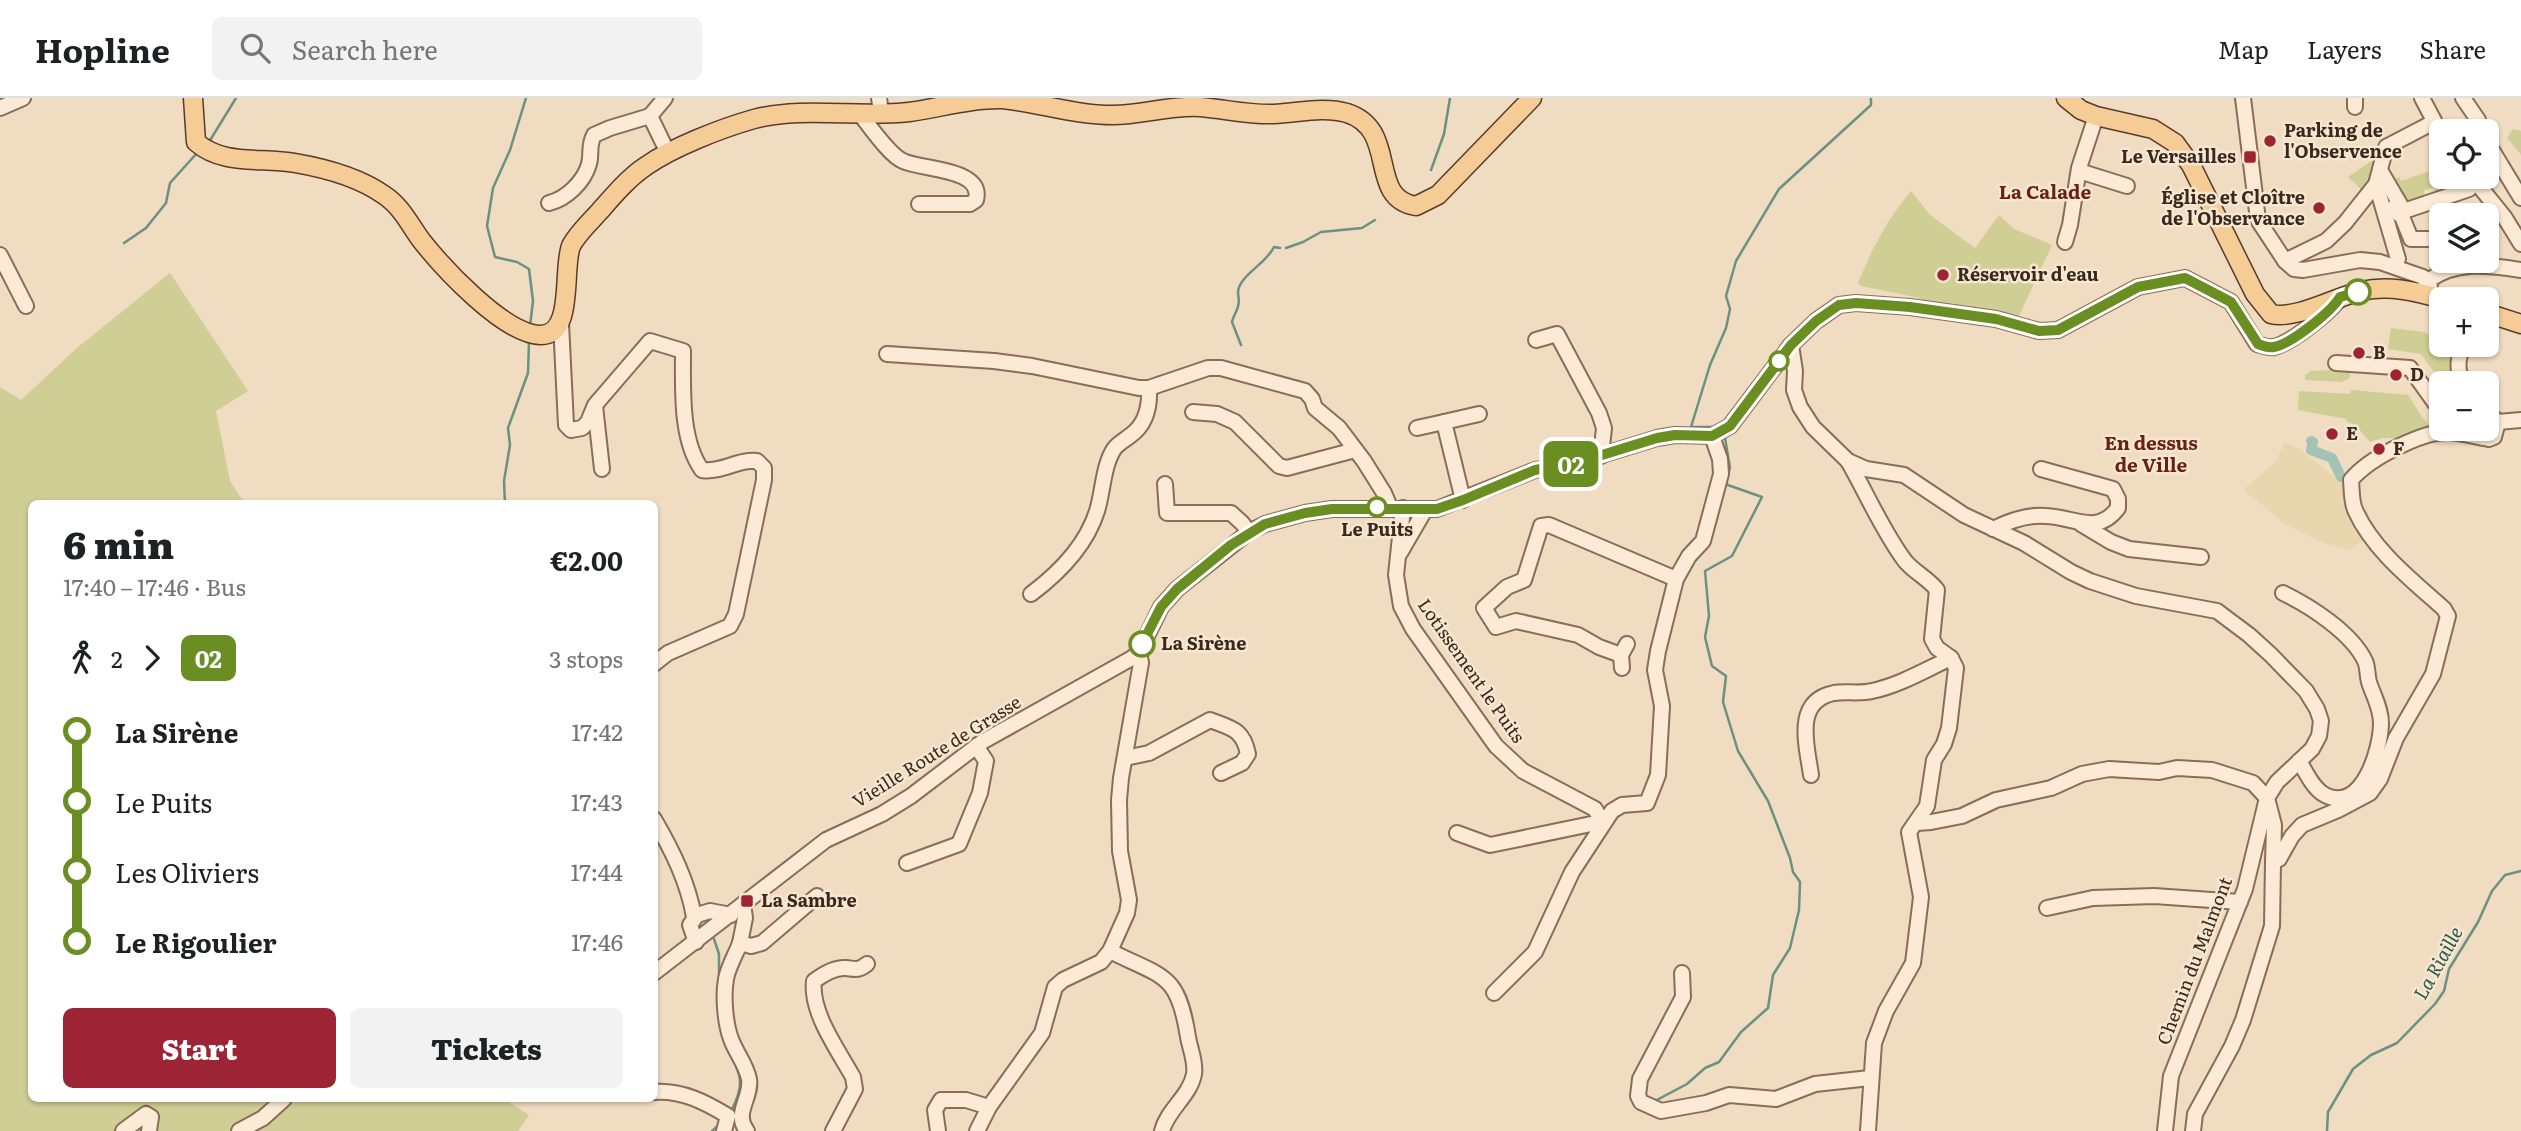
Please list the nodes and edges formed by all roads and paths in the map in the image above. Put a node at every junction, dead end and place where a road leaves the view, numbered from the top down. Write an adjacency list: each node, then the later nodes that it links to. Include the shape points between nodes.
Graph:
1 (23, 98): 11 (street)
2 (193, 98): 41 (main road, via 196,142 205,150 226,158 294,163 379,191 393,201 443,264 505,323 537,335 549,334)
3 (665, 98): 14 (street)
4 (1532, 98): 9 (main road, via 1438,195 1416,206 1391,193 1379,145 1364,122)
5 (2066, 98): 13 (main road)
6 (2243, 98): 33 (street, via 2258,220)
7 (2422, 98): 15 (street)
8 (2463, 98): 16 (street)
9 (1331, 104): 10 (main road, via 1255,114 1181,107 1110,115 1000,98 907,113)
10 (880, 105): 12 (main road)
11 (0, 108)
12 (859, 113): 18 (main road, via 754,119); 27 (street, via 901,161 960,175 978,193 970,204)
13 (2096, 116): 20 (street); 38 (main road, via 2153,129 2175,143 2191,165 2255,294 2271,314 2288,315)
14 (650, 117): 18 (street); 26 (street, via 594,135 589,164 570,194)
15 (2432, 119)
16 (2476, 119)
17 (2429, 131): 21 (street, via 2386,147)
18 (668, 153): 41 (main road, via 621,187 572,246)
19 (2499, 162): 25 (street)
20 (2079, 171): 22 (street); 29 (street)
21 (2381, 178): 23 (street, via 2404,211); 28 (street, via 2411,239); 32 (street); 33 (street, via 2326,241)
22 (2127, 186)
23 (2469, 189)
24 (2482, 189): 30 (street)
25 (2521, 198)
26 (549, 203)
27 (919, 204)
28 (2428, 239)
29 (2065, 242)
30 (2521, 244)
31 (0, 255): 39 (street)
32 (2398, 259)
33 (2285, 261): 35 (street, via 2303,270 2360,260 2380,262 2423,277)
34 (2521, 270): 36 (street, via 2482,265 2450,269)
35 (2429, 287)
36 (2440, 287)
37 (2429, 295): 38 (main road, via 2386,288)
38 (2340, 297): 44 (street, via 2319,318 2273,347 2258,344 2231,302 2185,278 2138,287 2058,330 2039,331 1996,319 1910,307 1839,305)
39 (26, 306)
40 (2499, 317): 42 (main road)
41 (561, 323): 49 (street, via 566,425 571,430 582,428)
42 (2521, 324)
43 (1536, 340): 59 (street, via 1557,334 1599,413 1604,428)
44 (1791, 345): 56 (street, via 1730,426); 60 (street, Chemin du Malmont, via 1800,407 1813,427)
45 (887, 354): 47 (street, via 994,361)
46 (2336, 363): 48 (street, via 2410,368)
47 (1149, 388): 58 (street, via 1214,367 1300,388); 74 (street, via 1150,402 1140,428 1118,443 1110,458 1086,535 1059,573)
48 (2429, 395)
49 (595, 405): 61 (street); 78 (street, via 650,341 683,351 684,411 694,460 702,470 711,472 746,460 757,461 764,468 742,587 730,626)
50 (1193, 412): 58 (street, via 1217,414 1234,422 1279,466 1287,468)
51 (1479, 414): 54 (street)
52 (2499, 418): 53 (street)
53 (2521, 420)
54 (1444, 422): 55 (street); 64 (street)
55 (1417, 428)
56 (1712, 436): 59 (street, Vieille Route de Grasse, via 1675,435); 72 (street, via 1721,474 1703,541)
57 (2429, 437): 88 (street, via 2370,462 2351,480 2354,510 2371,536 2448,616 2433,674 2370,793 2302,825)
58 (1355, 450): 65 (street)
59 (1601, 456): 64 (street, Vieille Route de Grasse, via 1523,474)
60 (1848, 461): 68 (street, Chemin du Malmont, via 1904,475); 77 (street, via 1892,542 1937,590 1932,639)
61 (602, 469)
62 (2041, 470): 67 (street, via 2113,489 2118,508 2111,517 2091,524)
63 (1165, 484): 69 (street, via 1167,513 1231,513)
64 (1463, 500): 66 (street, Vieille Route de Grasse)
65 (1397, 508): 66 (street, Vieille Route de Grasse); 69 (street, Vieille Route de Grasse, via 1305,513); 70 (street, Lotissement le Puits)
66 (1425, 510): 70 (street)
67 (2077, 521): 68 (street, via 2031,516); 71 (street, via 2129,549)
68 (1993, 529): 81 (street, Chemin du Malmont, via 2090,581 2136,596 2217,611 2228,618 2306,691 2317,709 2319,736)
69 (1249, 532): 75 (street, Vieille Route de Grasse, via 1177,589 1161,607)
70 (1397, 557): 87 (street, Lotissement le Puits, via 1401,606 1413,629 1496,746 1523,771 1595,808 1600,818 1596,823 1490,845)
71 (2201, 557)
72 (1676, 579): 76 (street, via 1549,525 1541,526 1524,580 1507,587 1485,608 1496,627 1516,621 1578,635); 102 (street, via 1655,670 1662,718 1658,775 1647,803 1622,805 1612,811 1572,872 1535,952)
73 (2283, 593): 81 (street, via 2314,609 2357,649 2366,663 2381,721 2379,746 2368,775 2358,790 2343,798 2325,795)
74 (1031, 594)
75 (1139, 652): 79 (street, Vieille Route de Grasse, via 1108,674); 80 (street)
76 (1623, 656)
77 (1951, 658): 83 (street, via 1894,686 1821,698 1804,727); 85 (street, via 1956,667 1949,728 1934,760 1927,806)
78 (658, 661)
79 (976, 746): 89 (street, via 986,761 984,777 959,844); 92 (street, Vieille Route de Grasse, via 911,796 826,840)
80 (1125, 758): 82 (street, via 1149,753 1210,720 1240,733 1248,754 1242,763); 98 (street, via 1119,820 1129,900)
81 (2299, 761): 84 (street, Chemin du Malmont)
82 (1221, 773)
83 (1811, 775)
84 (2267, 799): 85 (street, via 2253,783 2212,770 2109,769 1996,800 1955,818); 88 (street, via 2274,825); 91 (street, Chemin du Malmont)
85 (1917, 822): 103 (street, via 1909,832 1921,897 1913,963 1874,1043)
86 (658, 826): 94 (street)
87 (1457, 833)
88 (2273, 862): 118 (street, via 2272,926 2243,1020 2195,1114)
89 (907, 863)
90 (817, 896): 97 (street, via 762,943)
91 (2240, 902): 93 (street, via 2154,896 2093,898); 117 (street, Chemin du Malmont, via 2171,1076)
92 (743, 904): 95 (street, Vieille Route de Grasse); 97 (street)
93 (2047, 908)
94 (700, 915): 95 (street); 96 (street, via 690,925)
95 (731, 915): 96 (street, Vieille Route de Grasse)
96 (696, 942): 100 (street, Vieille Route de Grasse)
97 (740, 943): 111 (street, via 726,979 726,1023 749,1080 741,1110)
98 (1110, 951): 106 (street, via 1101,962 1055,986 1042,1033); 115 (street, via 1168,980 1181,1001 1194,1074)
99 (867, 964): 112 (street, via 860,970 837,969 814,981 817,1009 855,1089)
100 (658, 970)
101 (1682, 973): 103 (street, via 1683,997 1640,1079 1641,1102 1661,1111 1729,1095 1776,1099 1815,1084)
102 (1494, 993)
103 (1870, 1078): 116 (street)
104 (658, 1092): 110 (street, via 701,1099 728,1116)
105 (281, 1102): 109 (street)
106 (989, 1107): 113 (street, via 941,1100 935,1110); 114 (street)
107 (123, 1131): 108 (street, via 146,1114 151,1117)
108 (149, 1131)
109 (239, 1131)
110 (724, 1131)
111 (747, 1131)
112 (833, 1131)
113 (938, 1131)
114 (977, 1131)
115 (1162, 1131)
116 (1868, 1131)
117 (2165, 1131)
118 (2193, 1131)

